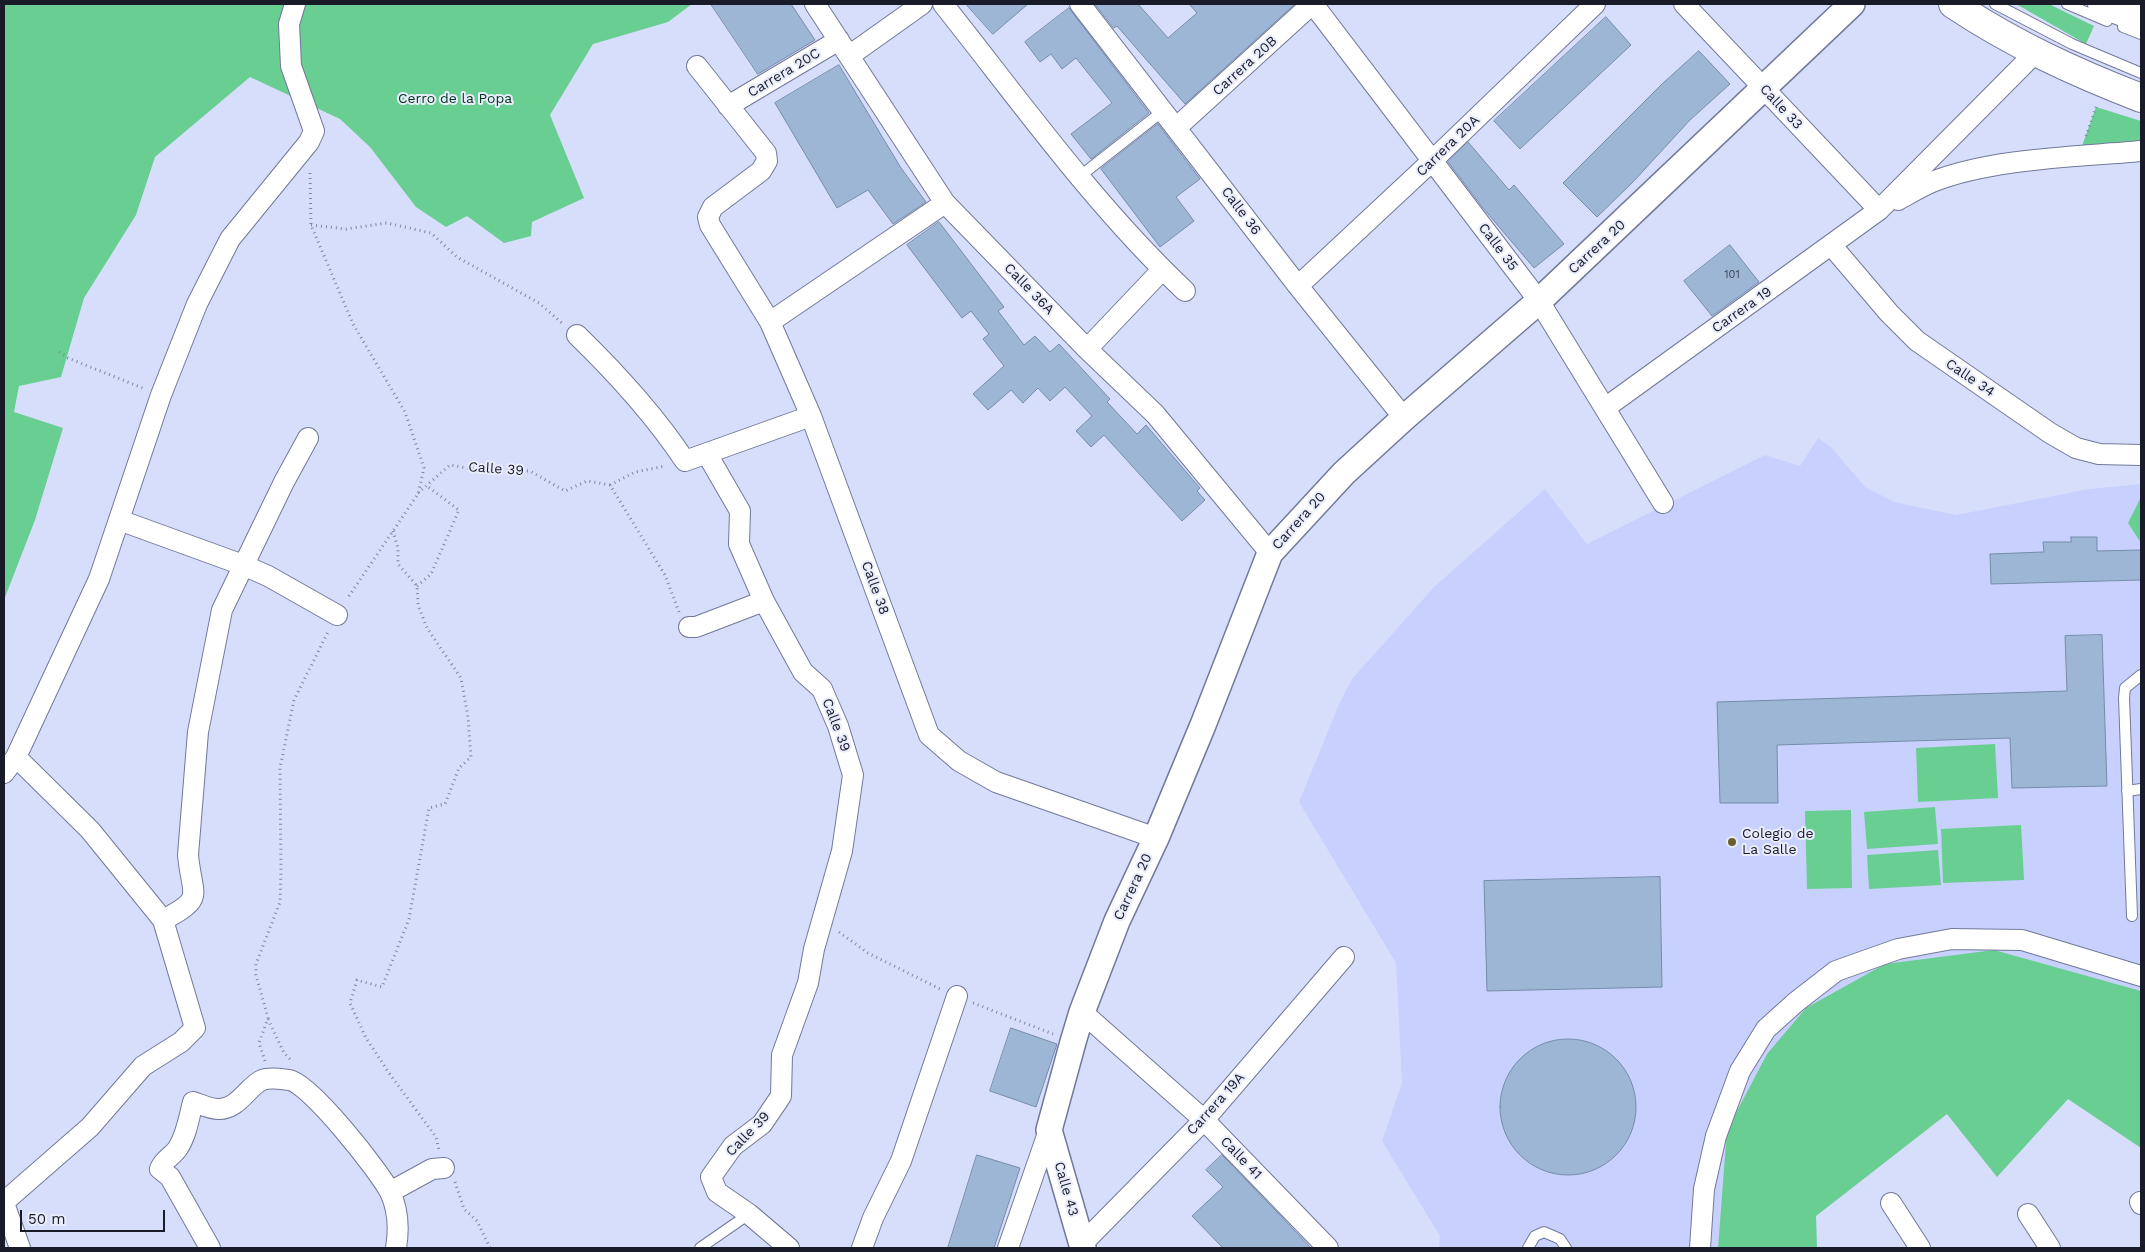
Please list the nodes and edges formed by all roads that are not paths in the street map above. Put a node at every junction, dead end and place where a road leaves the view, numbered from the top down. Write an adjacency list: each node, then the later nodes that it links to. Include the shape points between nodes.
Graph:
1 (295, 4): 45 (street, via 289,24 290,66 314,131 309,142 230,239 197,304)
2 (815, 4): 16 (street, Calle 36A)
3 (922, 4): 16 (street, Carrera 20C)
4 (944, 4): 27 (street)
5 (1080, 4): 23 (street, Calle 36)
6 (1313, 4): 24 (street, Carrera 20B); 26 (street, Calle 35)
7 (1595, 4): 26 (street, Carrera 20A)
8 (1684, 4): 20 (street, Calle 33)
9 (1852, 4): 20 (street, Carrera 20)
10 (1953, 4): 17 (highway)
11 (1995, 4): 19 (lane, via 2072,44)
12 (2067, 4): 15 (lane)
13 (2102, 4): 14 (highway)
14 (2141, 19)
15 (2141, 34)
16 (844, 48): 22 (street, Carrera 20C); 28 (street, Calle 36A)
17 (2035, 54): 21 (highway); 29 (street, Carrera 19)
18 (697, 66): 22 (street)
19 (2141, 73)
20 (1764, 88): 29 (street, Calle 33); 34 (street, Carrera 20)
21 (2141, 98)
22 (728, 106): 35 (street, Calle 38, via 766,153 767,161 761,171 713,207 708,217)
23 (1163, 111): 24 (street, Calle 36); 27 (lane)
24 (1177, 128): 32 (street, Calle 36)
25 (2141, 151): 29 (street, Carrera 19, via 2007,164 1948,176 1930,182)
26 (1432, 161): 32 (street, Carrera 20A); 34 (street, Calle 35)
27 (1079, 177): 31 (street)
28 (944, 203): 35 (street); 37 (street, Calle 36A)
29 (1879, 210): 30 (street, Carrera 19)
30 (1832, 246): 38 (street, Carrera 19); 43 (street, Calle 34, via 1917,342 2050,433 2076,448 2098,454)
31 (1162, 270): 33 (street); 37 (street)
32 (1298, 286): 40 (street, Calle 36)
33 (1185, 292)
34 (1539, 301): 38 (street, Calle 35); 40 (street, Carrera 20)
35 (770, 322): 39 (street, Calle 38)
36 (577, 335): 42 (street, via 619,377 665,431 685,461)
37 (1087, 349): 46 (street, Calle 36A, via 1155,414)
38 (1605, 408): 44 (street, Calle 35)
39 (811, 416): 42 (street); 56 (street, Calle 38, via 929,735 959,762 996,782)
40 (1404, 418): 46 (street, Carrera 20, via 1344,473)
41 (308, 438): 47 (street)
42 (707, 454): 48 (street, via 740,511 740,544)
43 (2141, 455)
44 (1663, 503)
45 (119, 520): 47 (street); 52 (street, via 99,579)
46 (1270, 553): 56 (street, Carrera 20)
47 (244, 566): 49 (street); 58 (street, via 222,610 198,732 188,855 195,890 192,902)
48 (764, 601): 50 (street); 69 (street, Calle 39, via 803,672 822,689 838,726 853,775 842,851 808,982 782,1055 782,1096 762,1124 734,1146 711,1177 717,1192)
49 (337, 615)
50 (689, 627)
51 (2141, 675): 55 (lane, via 2125,688)
52 (16, 757): 53 (street); 58 (street, via 90,830)
53 (4, 773)
54 (2141, 790): 55 (lane)
55 (2127, 791): 57 (lane)
56 (1156, 838): 62 (street, Carrera 20, via 1117,921)
57 (2132, 916)
58 (163, 920): 67 (street, via 195,1028 181,1042 143,1066 90,1128)
59 (1344, 957): 63 (street, Carrera 19A)
60 (2141, 976): 82 (street, via 2022,940 1961,939 1898,948 1836,971 1766,1029 1740,1071 1716,1136 1704,1189)
61 (957, 996): 77 (street, via 901,1160)
62 (1082, 1012): 63 (street, Calle 41); 64 (street, Carrera 20)
63 (1204, 1120): 71 (street, Carrera 19A); 79 (street, Calle 41)
64 (1049, 1130): 71 (street, Calle 43); 78 (street, Carrera 20)
65 (444, 1168): 66 (street, via 432,1170)
66 (390, 1192): 73 (street, via 331,1114 310,1092 292,1080 260,1081 235,1103 219,1110 193,1102 181,1144 170,1158 162,1162 160,1169 170,1177); 74 (street, via 397,1216)
67 (4, 1203): 72 (street)
68 (1891, 1203): 83 (street)
69 (749, 1214): 75 (lane); 76 (street, Calle 39)
70 (2028, 1214): 84 (street)
71 (1083, 1246)
72 (20, 1248)
73 (210, 1248)
74 (396, 1248)
75 (700, 1248)
76 (790, 1248)
77 (862, 1248)
78 (1008, 1248)
79 (1328, 1248)
80 (1528, 1248): 81 (lane, via 1531,1240 1544,1232 1560,1239)
81 (1566, 1248)
82 (1700, 1248)
83 (1920, 1248)
84 (2050, 1248)

